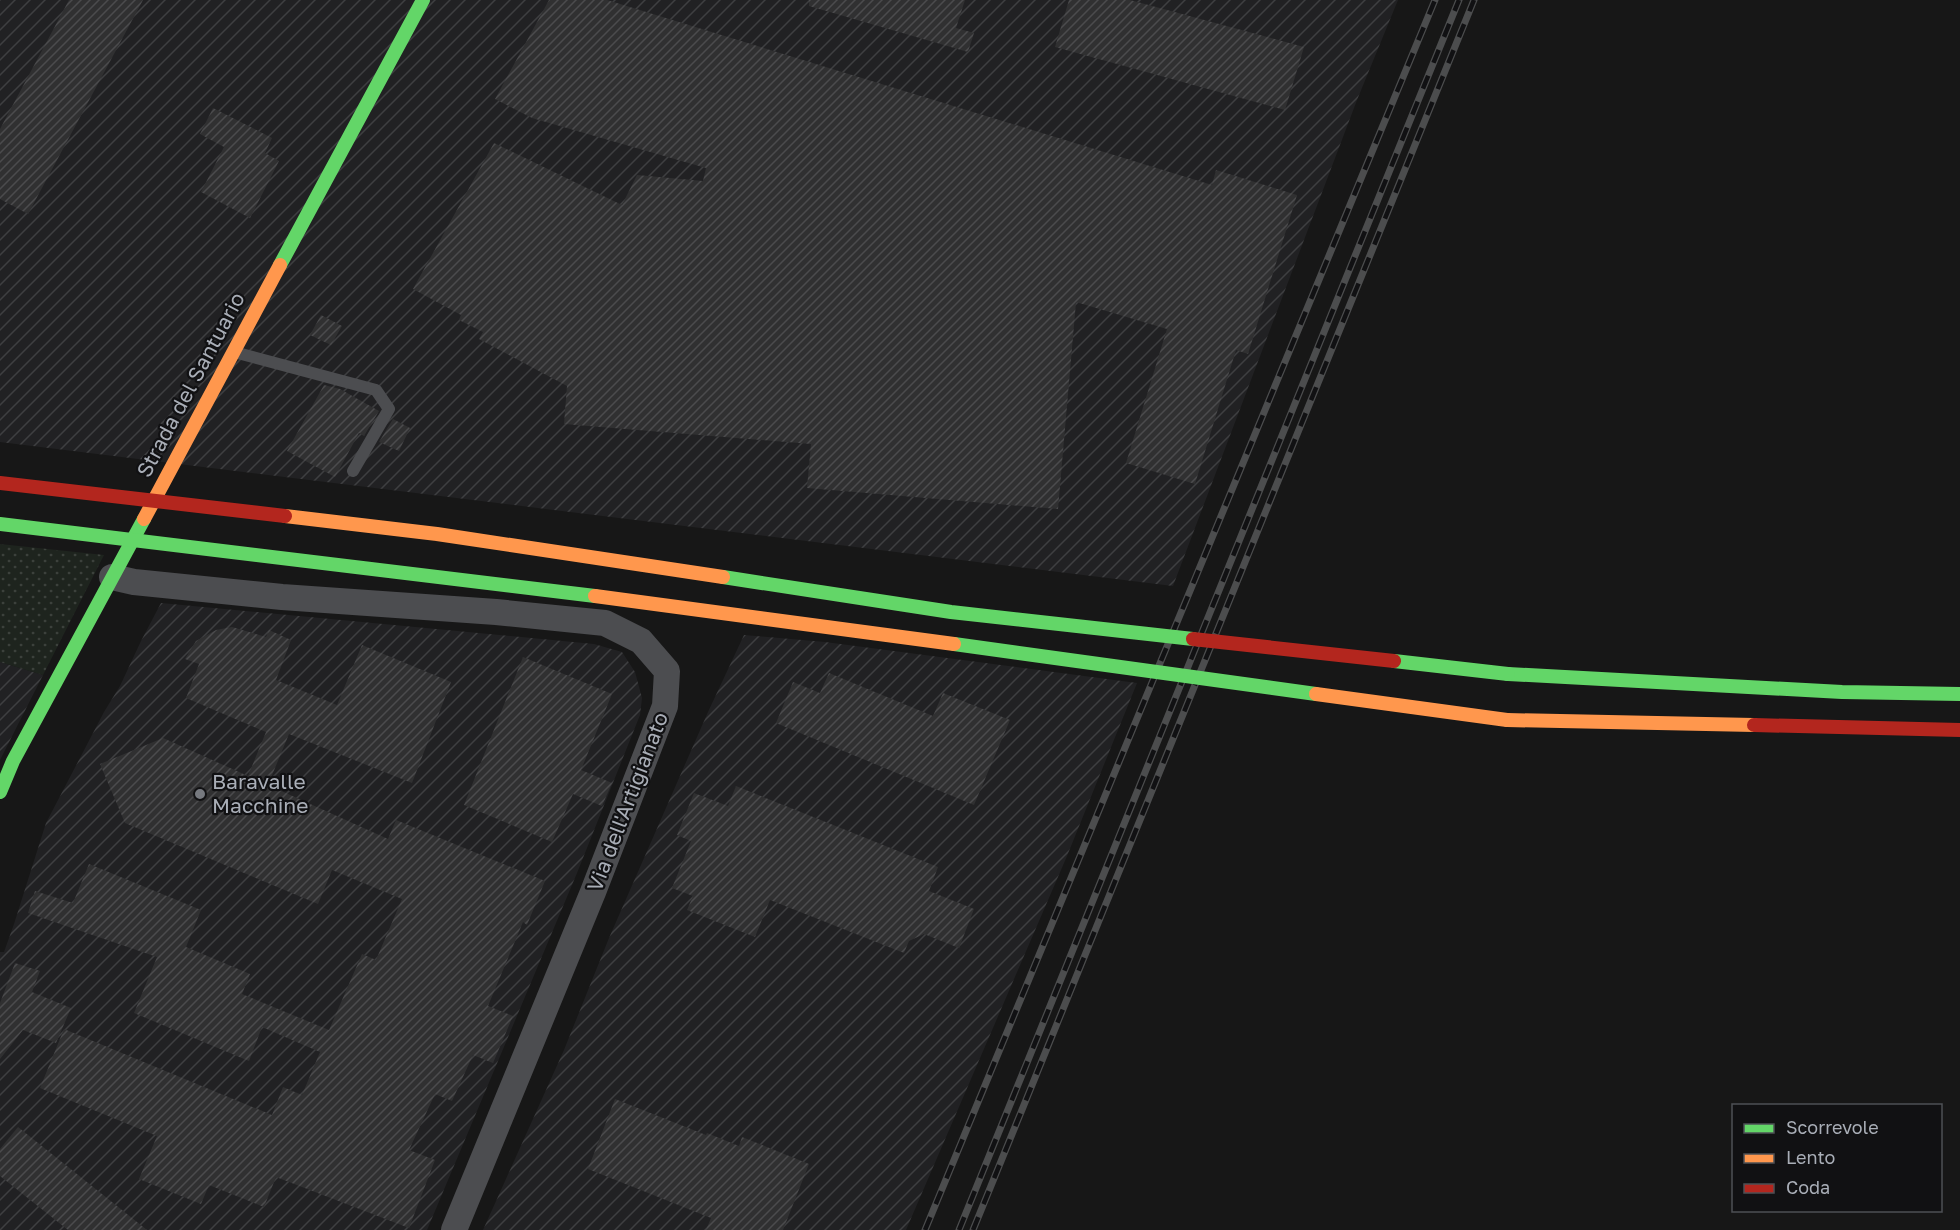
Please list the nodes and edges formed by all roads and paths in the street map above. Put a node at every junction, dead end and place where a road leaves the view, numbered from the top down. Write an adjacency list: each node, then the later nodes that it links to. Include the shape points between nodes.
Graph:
1 (423, 0): 2 (main road, Strada del Santuario)
2 (232, 352): 3 (lane, via 375,390 389,409); 6 (main road, Strada del Santuario)
3 (353, 471)
4 (0, 483): 7 (main road, bridge, via 437,534 951,612 1508,674 1842,692)
5 (0, 524): 8 (main road, bridge, via 732,613 1507,720)
6 (112, 577): 9 (main road, Strada del Santuario); 10 (street, Via dell'Artigianato, via 282,597 605,623 641,641 667,671 665,706)
7 (1960, 694)
8 (1960, 730)
9 (0, 792)
10 (454, 1230)

